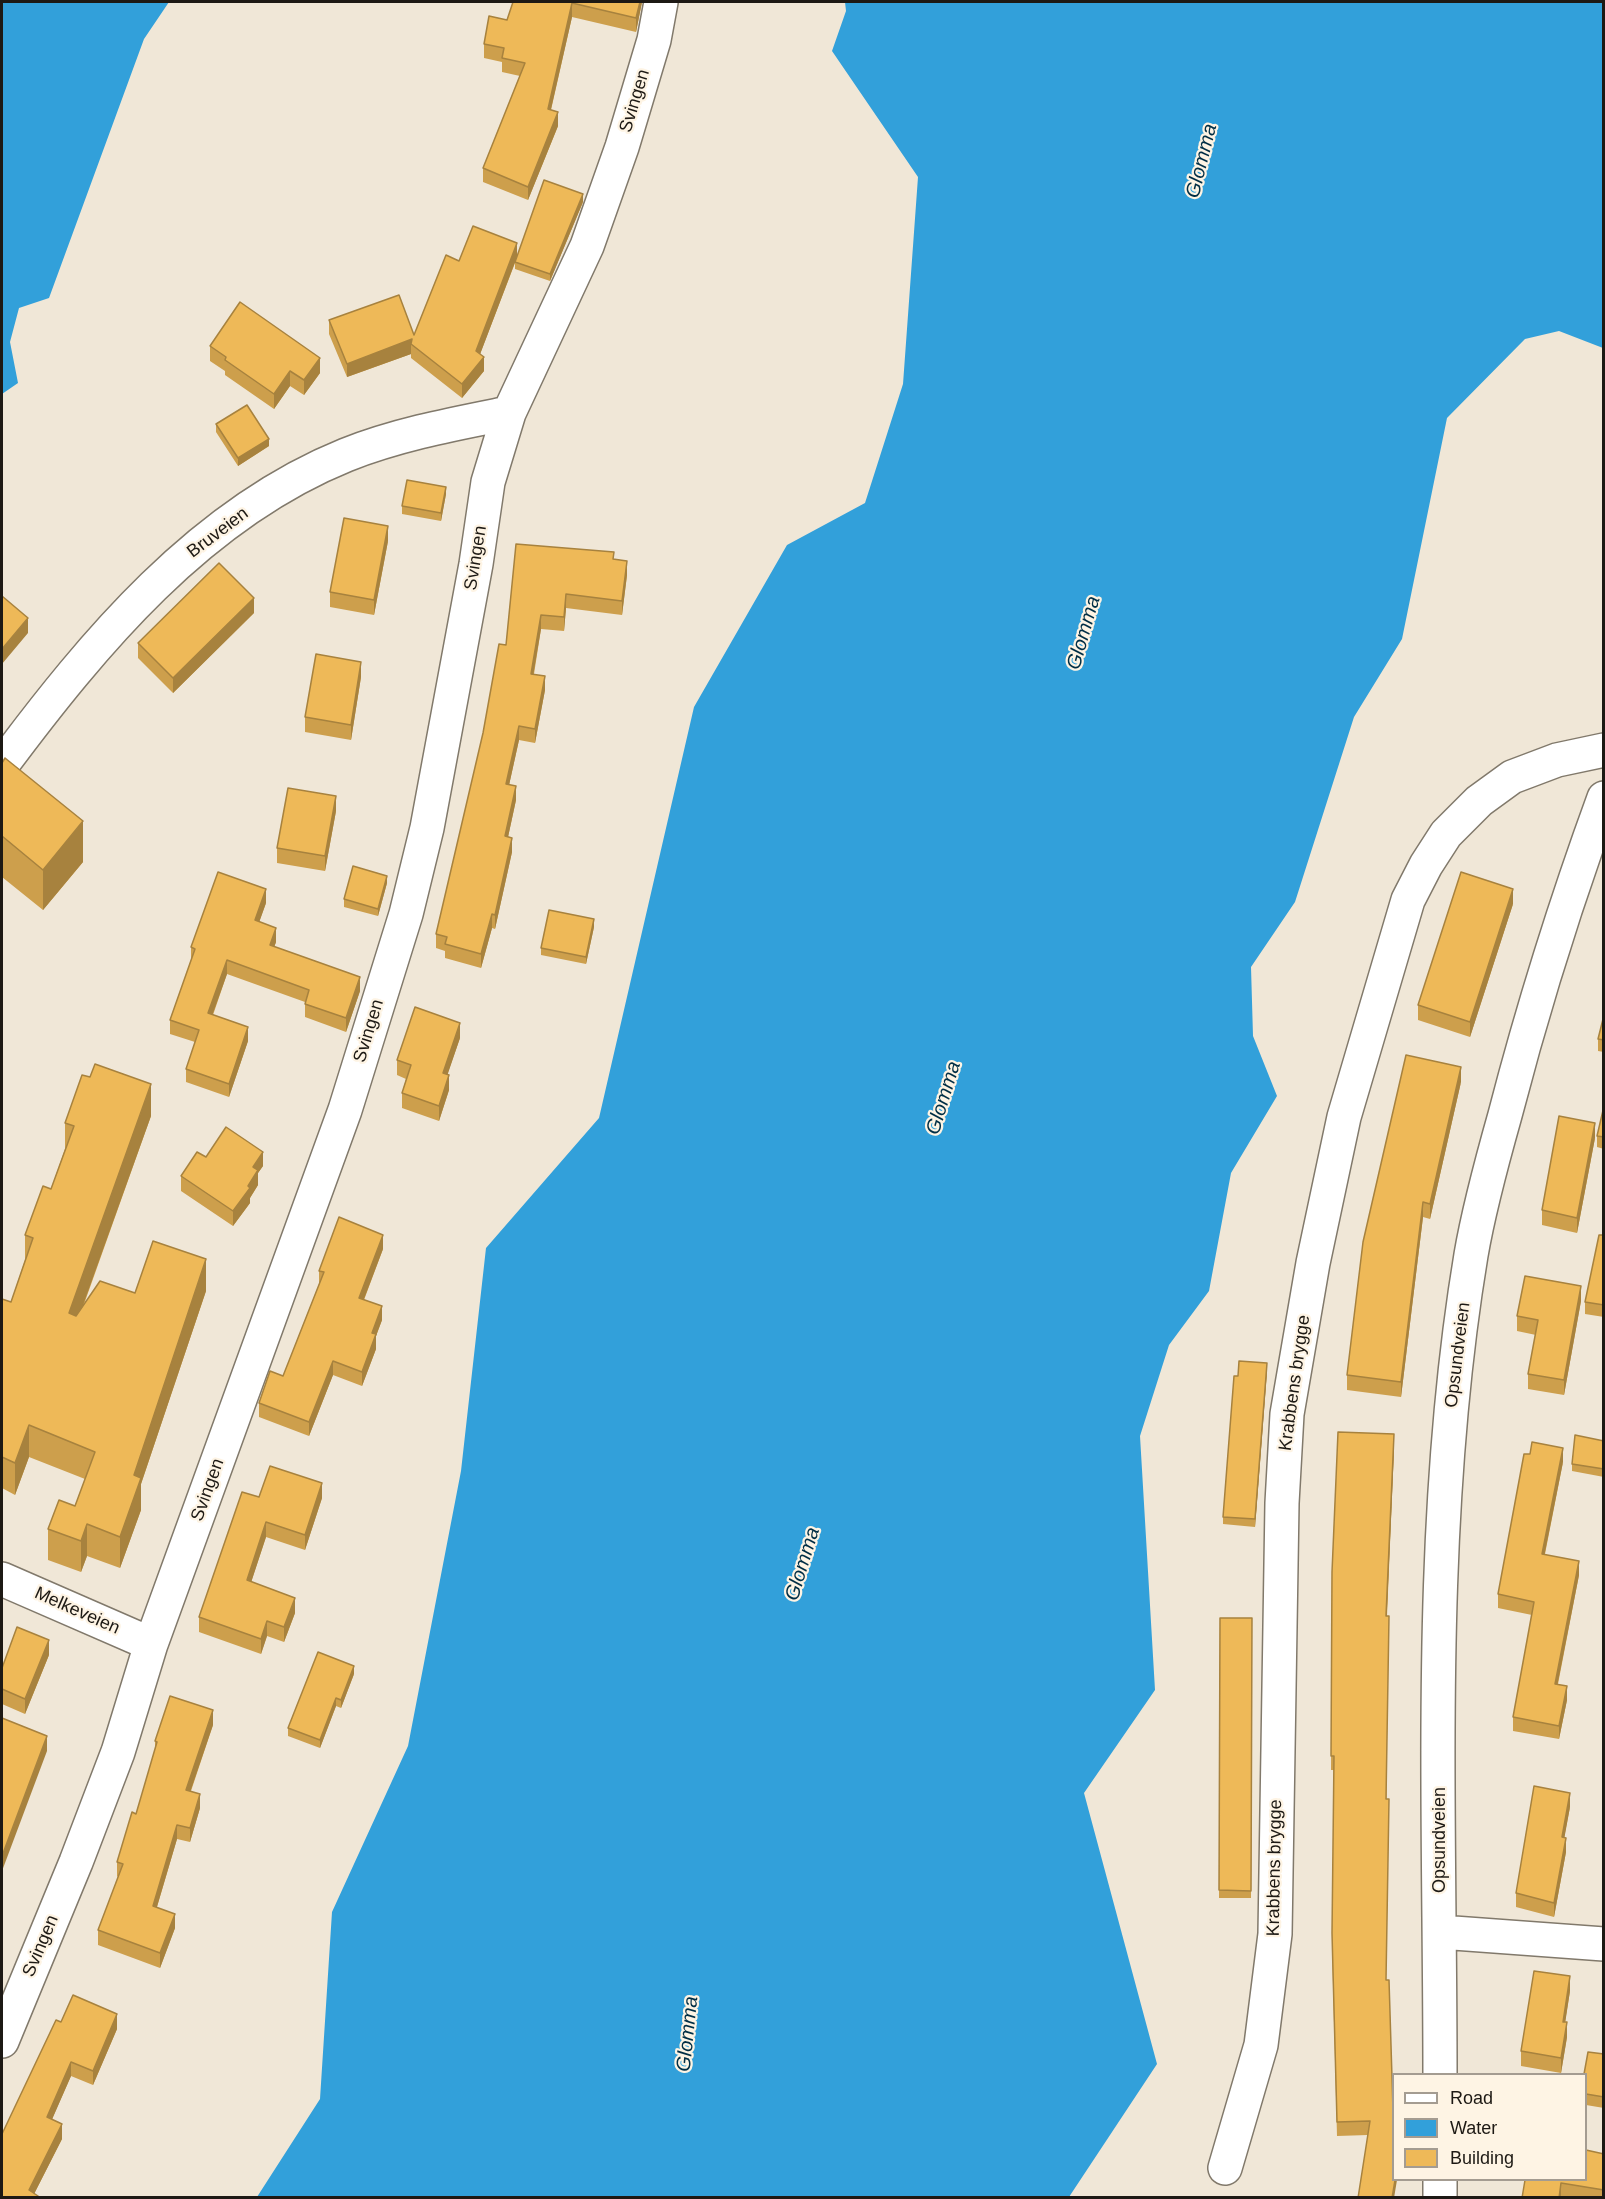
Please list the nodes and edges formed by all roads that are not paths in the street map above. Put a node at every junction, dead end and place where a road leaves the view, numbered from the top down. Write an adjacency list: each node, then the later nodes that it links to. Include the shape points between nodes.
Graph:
1 (661, 2): 2 (street, Svingen, via 654,40 622,147 587,246)
2 (509, 413): 4 (street, Bruveien, via 435,428 345,455 283,487 229,523 153,586 48,703); 7 (street, Svingen, via 488,482 444,740 406,914 345,1110)
3 (1604, 750): 12 (street, Krabbens brygge, via 1557,760 1512,777 1479,801 1446,834 1408,900 1344,1117 1287,1414 1275,1934 1269,1994 1261,2045)
4 (2, 765)
5 (1604, 798): 8 (street, Opsundveien, via 1527,1030 1472,1251 1460,1333 1443,1510)
6 (2, 1579): 7 (street, Melkeveien)
7 (151, 1644): 10 (street, Svingen, via 118,1752)
8 (1440, 1932): 9 (street); 11 (street, Opsundveien)
9 (1604, 1944)
10 (2, 2041)
11 (1440, 2073)
12 (1225, 2168)
13 (1440, 2181): 14 (street)
14 (1440, 2198)

